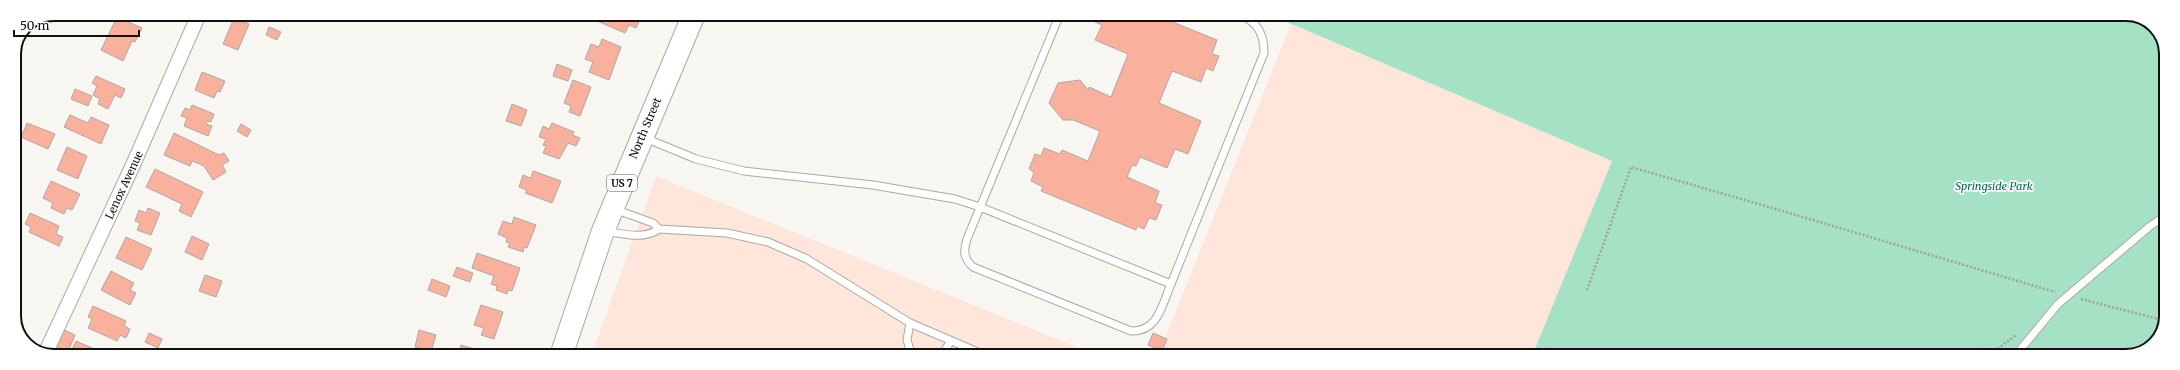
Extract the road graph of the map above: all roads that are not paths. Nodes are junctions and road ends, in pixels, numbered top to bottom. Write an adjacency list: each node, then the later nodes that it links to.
1 (196, 21): 14 (street, Lenox Avenue)
2 (691, 21): 5 (main road, North Street / US 7)
3 (1057, 21): 6 (lane)
4 (1253, 21): 11 (lane)
5 (641, 137): 6 (lane); 7 (main road, North Street / US 7)
6 (980, 207): 11 (lane); 11 (lane)
7 (612, 208): 9 (lane); 10 (main road, North Street / US 7)
8 (2159, 220): 19 (lane)
9 (659, 229): 10 (lane); 12 (lane)
10 (603, 231): 15 (main road, North Street / US 7)
11 (1171, 284)
12 (910, 323): 13 (lane); 16 (lane)
13 (951, 341): 17 (lane); 18 (lane)
14 (48, 348)
15 (563, 349)
16 (910, 349)
17 (946, 349)
18 (970, 349)
19 (2022, 349)

